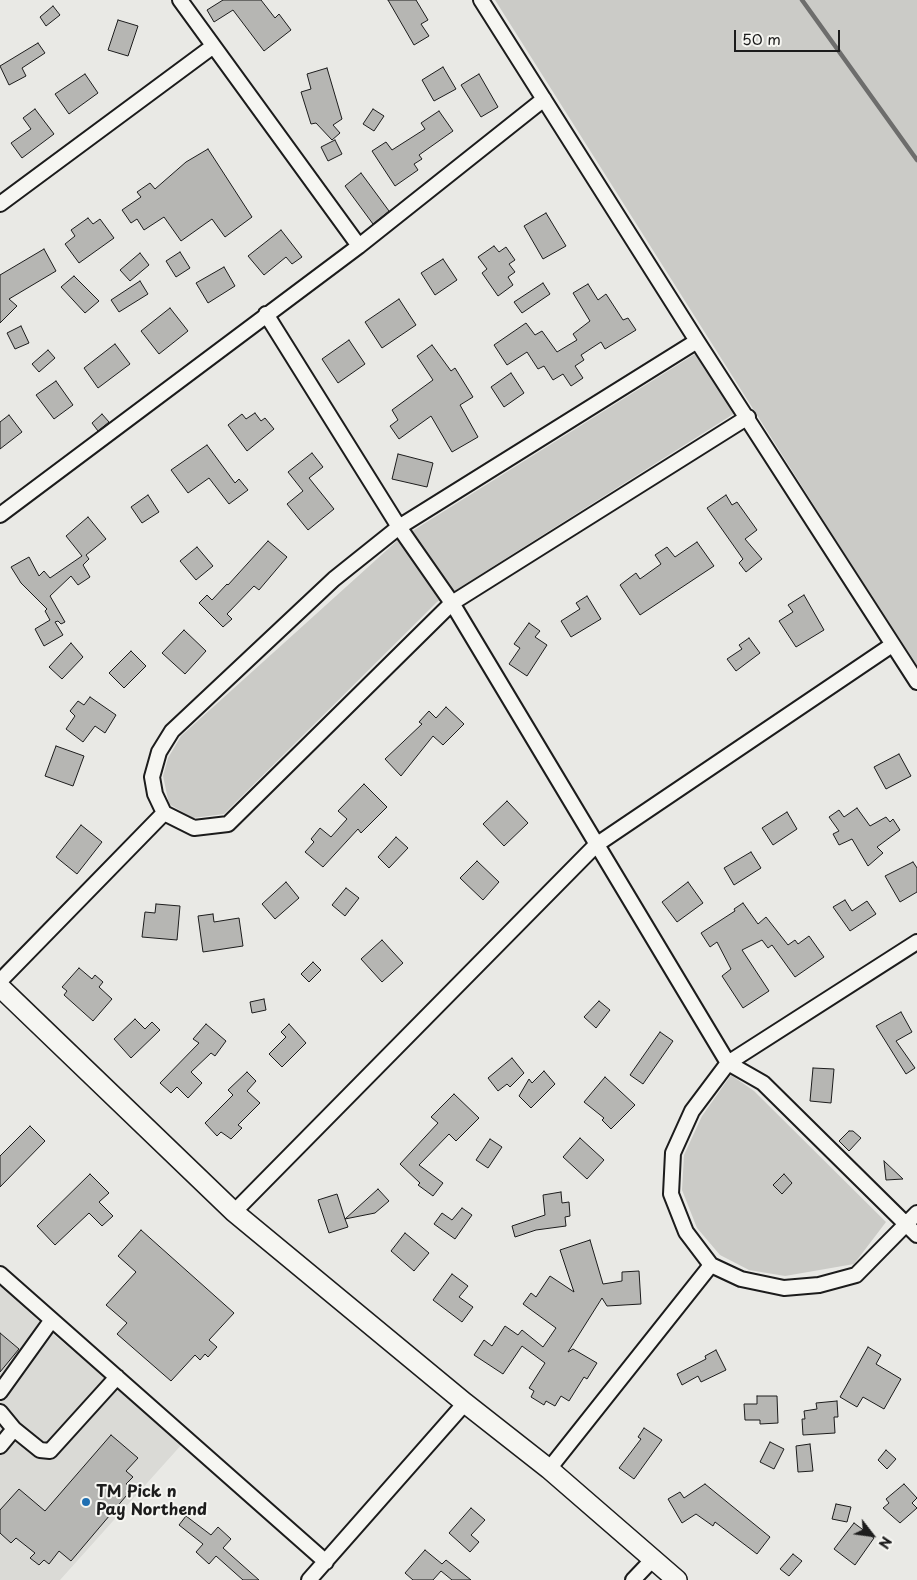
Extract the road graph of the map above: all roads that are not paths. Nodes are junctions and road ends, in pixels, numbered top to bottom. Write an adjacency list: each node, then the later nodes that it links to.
1 (180, 0): 3 (street)
2 (481, 0): 4 (street)
3 (212, 46): 5 (street); 6 (street)
4 (544, 100): 6 (street); 8 (street)
5 (0, 204)
6 (359, 246): 7 (street)
7 (266, 314): 10 (street); 11 (street)
8 (697, 341): 9 (street); 11 (street)
9 (748, 417): 12 (street); 13 (street)
10 (0, 515)
11 (399, 527): 12 (street); 15 (street)
12 (452, 603): 15 (street); 16 (street)
13 (892, 645): 14 (street); 16 (street)
14 (917, 682)
15 (164, 812): 18 (street)
16 (596, 844): 20 (street); 21 (street)
17 (917, 942): 20 (street)
18 (0, 981)
19 (0, 987): 21 (street)
20 (728, 1063): 23 (street); 25 (street)
21 (234, 1212): 30 (street)
22 (917, 1213): 23 (street)
23 (906, 1224): 24 (street); 25 (street)
24 (917, 1234)
25 (711, 1265): 34 (street)
26 (0, 1274): 27 (street)
27 (51, 1320): 28 (street); 29 (street)
28 (117, 1377): 32 (street); 36 (street)
29 (0, 1392)
30 (464, 1403): 34 (street); 36 (street)
31 (0, 1412): 32 (street)
32 (14, 1429): 33 (street)
33 (0, 1446)
34 (549, 1469): 35 (street)
35 (654, 1558): 38 (street); 39 (street)
36 (326, 1562): 37 (street)
37 (309, 1580)
38 (633, 1580)
39 (677, 1580)

